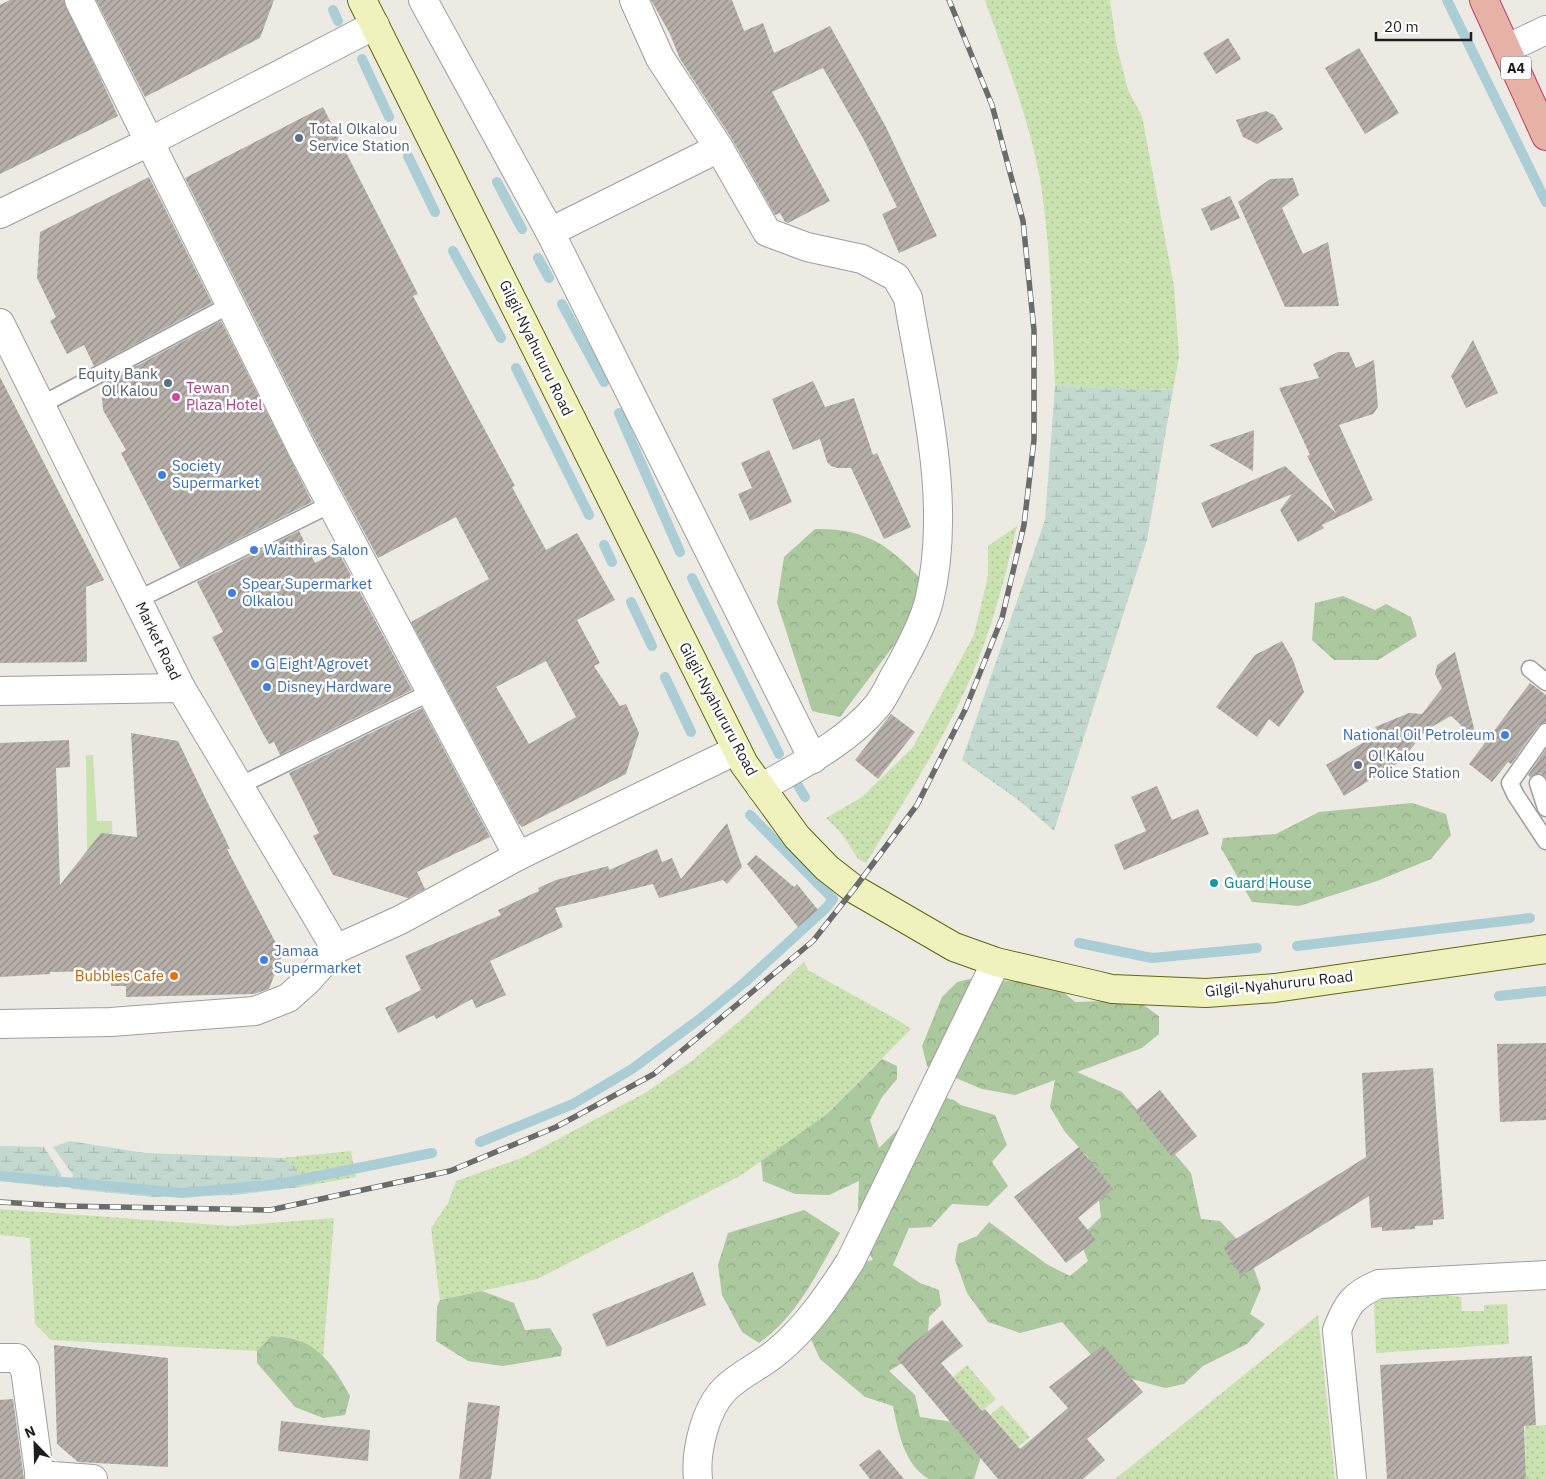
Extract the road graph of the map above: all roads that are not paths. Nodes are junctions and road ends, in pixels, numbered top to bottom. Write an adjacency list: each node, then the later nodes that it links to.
1 (79, 0): 10 (street)
2 (362, 0): 6 (main road, Gilgil-Nyahururu Road)
3 (423, 0): 13 (street)
4 (634, 0): 11 (street)
5 (1484, 0): 8 (highway, A4)
6 (375, 25): 10 (street); 25 (main road, Gilgil-Nyahururu Road)
7 (1546, 30): 8 (street)
8 (1508, 48): 9 (highway, A4)
9 (1546, 136)
10 (148, 142): 12 (street); 14 (street)
11 (719, 148): 13 (street); 26 (street)
12 (0, 214)
13 (550, 232): 26 (street)
14 (230, 304): 16 (lane); 17 (street)
15 (0, 323): 16 (street, Market Road)
16 (41, 405): 18 (street, Market Road)
17 (331, 504): 18 (lane); 23 (street)
18 (137, 600): 21 (street, Market Road)
19 (1530, 669): 20 (lane)
20 (1546, 682)
21 (181, 688): 22 (street); 28 (street, Market Road)
22 (0, 691)
23 (431, 692): 28 (lane); 32 (street)
24 (1546, 732): 31 (lane)
25 (737, 750): 29 (main road, Gilgil-Nyahururu Road); 32 (street)
26 (813, 759): 29 (street)
27 (1538, 783): 30 (lane)
28 (239, 786): 33 (street, Market Road)
29 (761, 788): 35 (main road, Gilgil-Nyahururu Road)
30 (1546, 808)
31 (1546, 841)
32 (518, 856): 33 (street)
33 (336, 949): 36 (street)
34 (1546, 949): 35 (main road, Gilgil-Nyahururu Road)
35 (996, 962): 41 (street)
36 (0, 1024)
37 (1546, 1275): 42 (street)
38 (0, 1358): 39 (street)
39 (40, 1477): 40 (street)
40 (93, 1479)
41 (698, 1479)
42 (1352, 1479)

